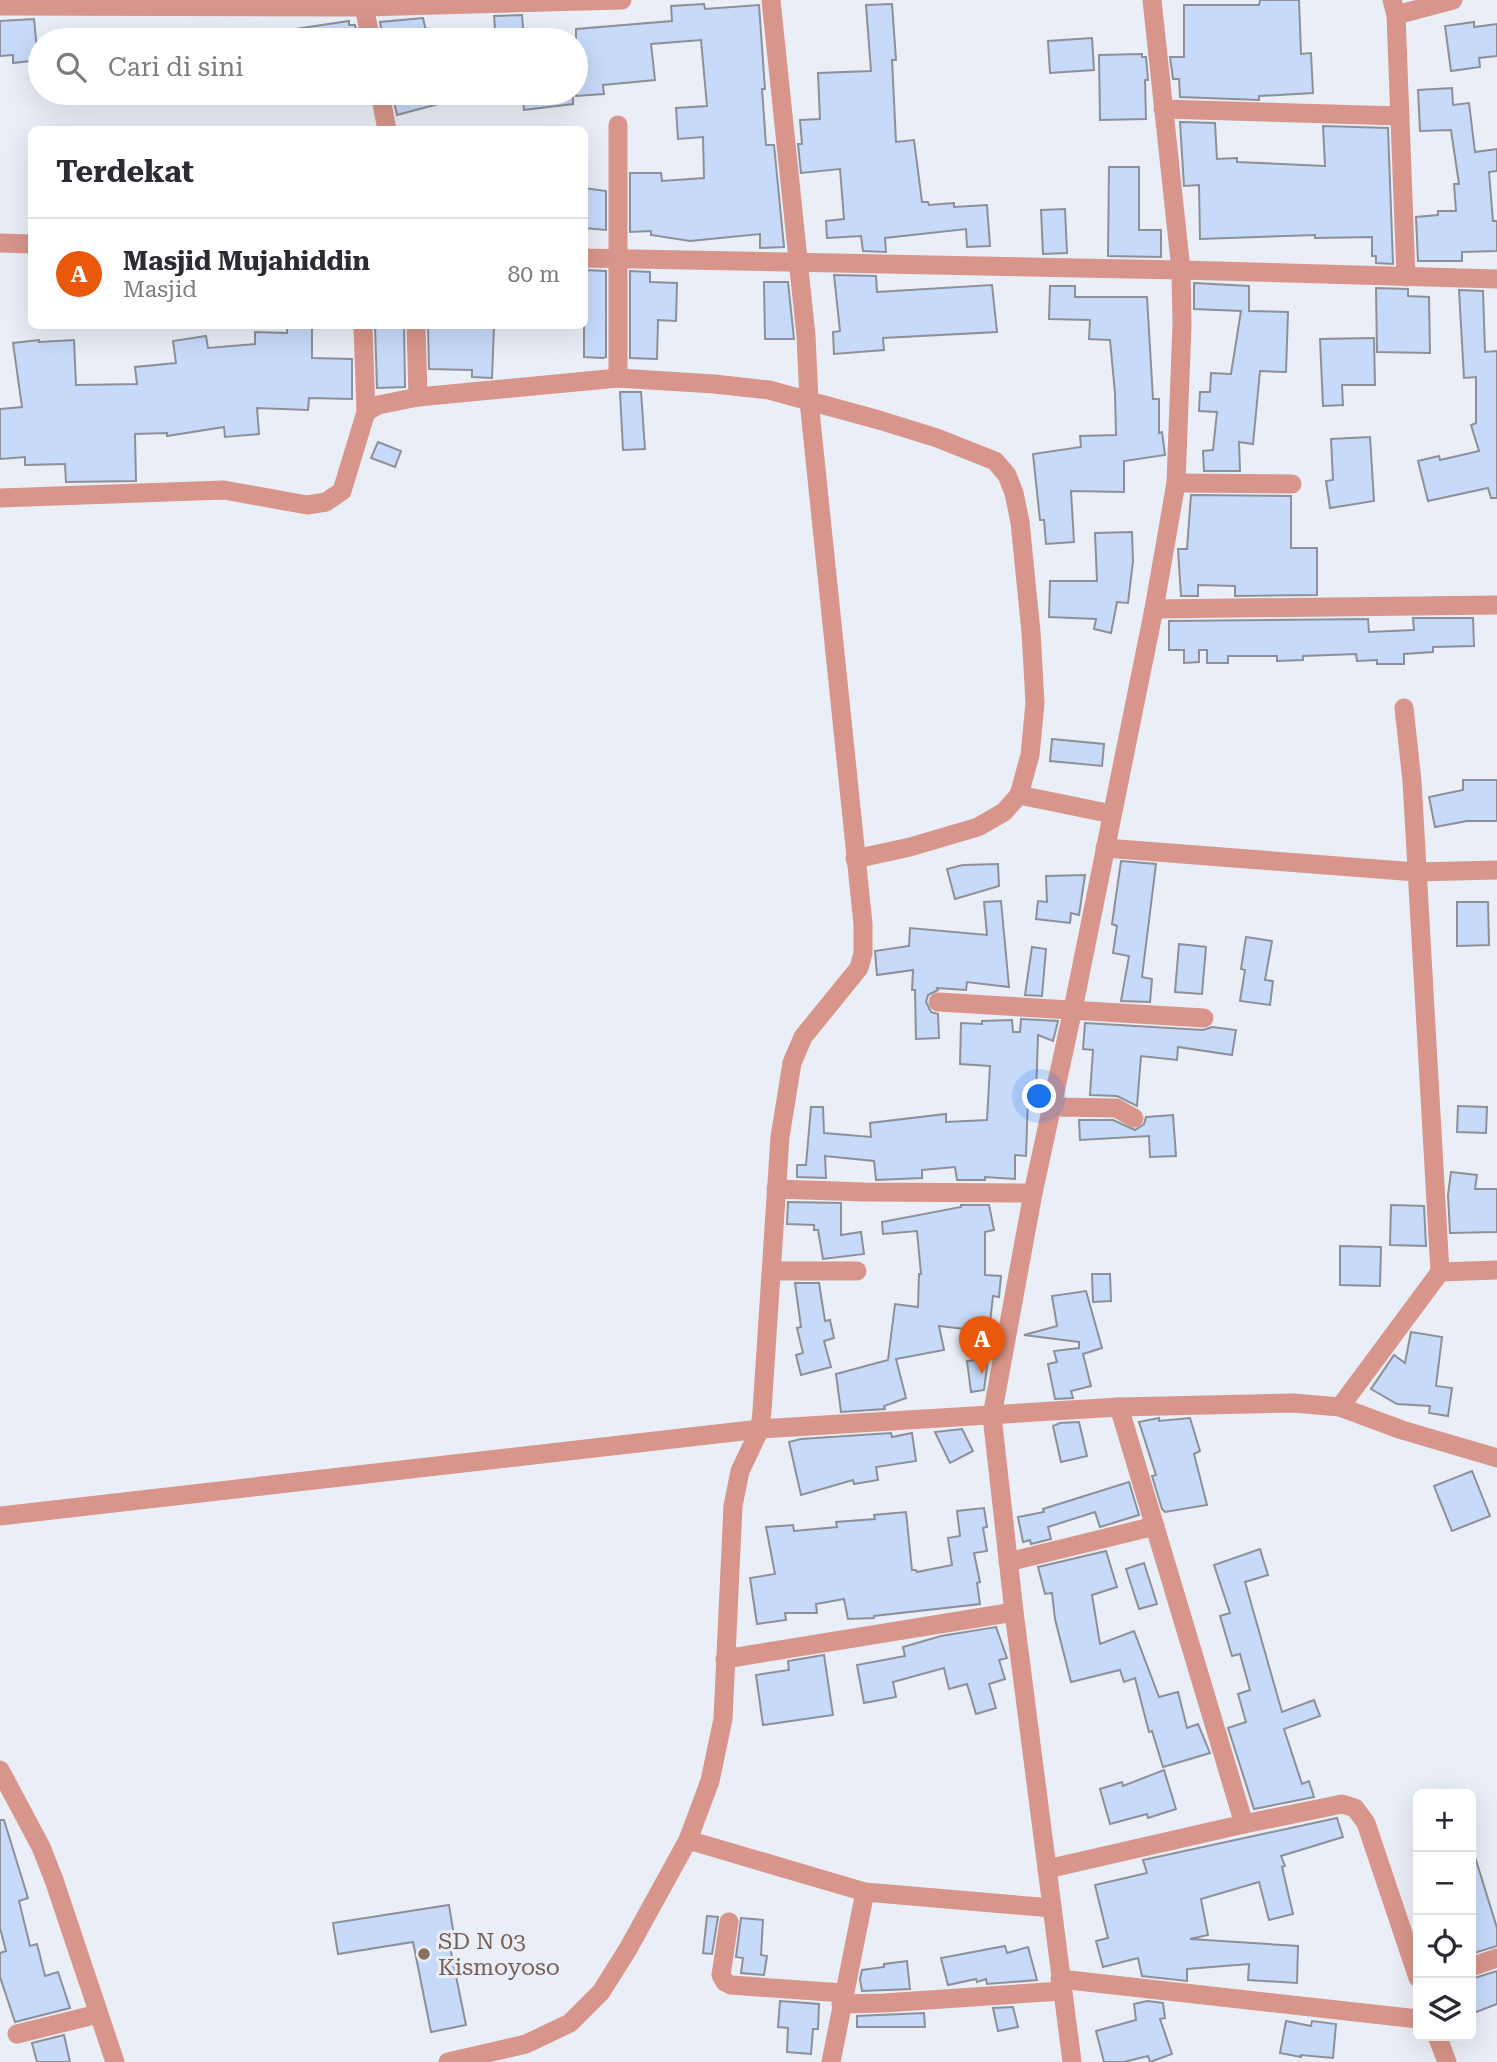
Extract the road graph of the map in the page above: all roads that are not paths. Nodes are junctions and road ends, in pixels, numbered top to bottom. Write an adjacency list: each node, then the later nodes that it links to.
1 (622, 0): 6 (street)
2 (771, 0): 18 (street)
3 (1152, 0): 10 (street)
4 (1453, 0): 7 (street)
5 (11, 4): 6 (street)
6 (365, 7): 8 (street)
7 (1394, 8): 11 (street)
8 (368, 28)
9 (382, 105): 13 (street)
10 (1163, 109): 11 (street); 19 (street)
11 (1400, 117): 20 (street)
12 (618, 125): 17 (street)
13 (386, 126)
14 (0, 243): 15 (street)
15 (28, 244)
16 (588, 258): 17 (street)
17 (619, 258): 18 (street); 24 (street)
18 (799, 262): 19 (street); 26 (street)
19 (1181, 270): 20 (street); 28 (street)
20 (1406, 276): 21 (street)
21 (1497, 279)
22 (363, 329): 27 (street)
23 (416, 329): 25 (street)
24 (618, 378): 25 (street); 26 (street)
25 (418, 397): 27 (street)
26 (810, 401): 34 (street); 37 (street)
27 (366, 412): 30 (street)
28 (1176, 483): 29 (street); 32 (street)
29 (1292, 484)
30 (0, 498)
31 (1497, 605): 32 (street)
32 (1154, 609): 35 (street)
33 (1405, 708): 39 (street)
34 (1019, 794): 35 (street); 37 (street)
35 (1112, 814): 36 (street)
36 (1105, 848): 39 (street); 41 (street)
37 (855, 859): 45 (street)
38 (1497, 870): 39 (street)
39 (1416, 872): 50 (street)
40 (938, 1002): 41 (street)
41 (1073, 1009): 42 (street); 43 (street)
42 (1204, 1018)
43 (1053, 1107): 44 (street); 46 (street)
44 (1134, 1118)
45 (776, 1189): 46 (street); 48 (street)
46 (1033, 1193): 53 (street)
47 (1497, 1270): 50 (street)
48 (772, 1271): 49 (street); 54 (street)
49 (858, 1271)
50 (1440, 1272): 51 (street)
51 (1340, 1406): 52 (street); 55 (street)
52 (1119, 1407): 53 (street); 57 (street)
53 (992, 1416): 54 (street); 58 (street)
54 (760, 1430): 56 (street); 60 (street)
55 (1497, 1458)
56 (0, 1516)
57 (1155, 1526): 58 (street); 62 (street)
58 (1008, 1562): 59 (street)
59 (1014, 1612): 60 (street); 64 (street)
60 (725, 1659): 63 (street)
61 (0, 1770): 73 (street)
62 (1244, 1824): 64 (street); 69 (street)
63 (688, 1840): 65 (street); 77 (street)
64 (1047, 1869): 66 (street)
65 (866, 1892): 66 (street); 72 (street)
66 (1052, 1908): 71 (street)
67 (729, 1922): 72 (street)
68 (1497, 1958): 70 (street)
69 (1413, 1963)
70 (1476, 1965)
71 (1061, 1985): 72 (street); 74 (street); 81 (street)
72 (842, 1998): 80 (street)
73 (99, 2014): 75 (street); 78 (street)
74 (1413, 2019)
75 (17, 2034)
76 (1439, 2041): 82 (street)
77 (468, 2060): 79 (street)
78 (115, 2062)
79 (448, 2062)
80 (831, 2062)
81 (1072, 2062)
82 (1447, 2062)

